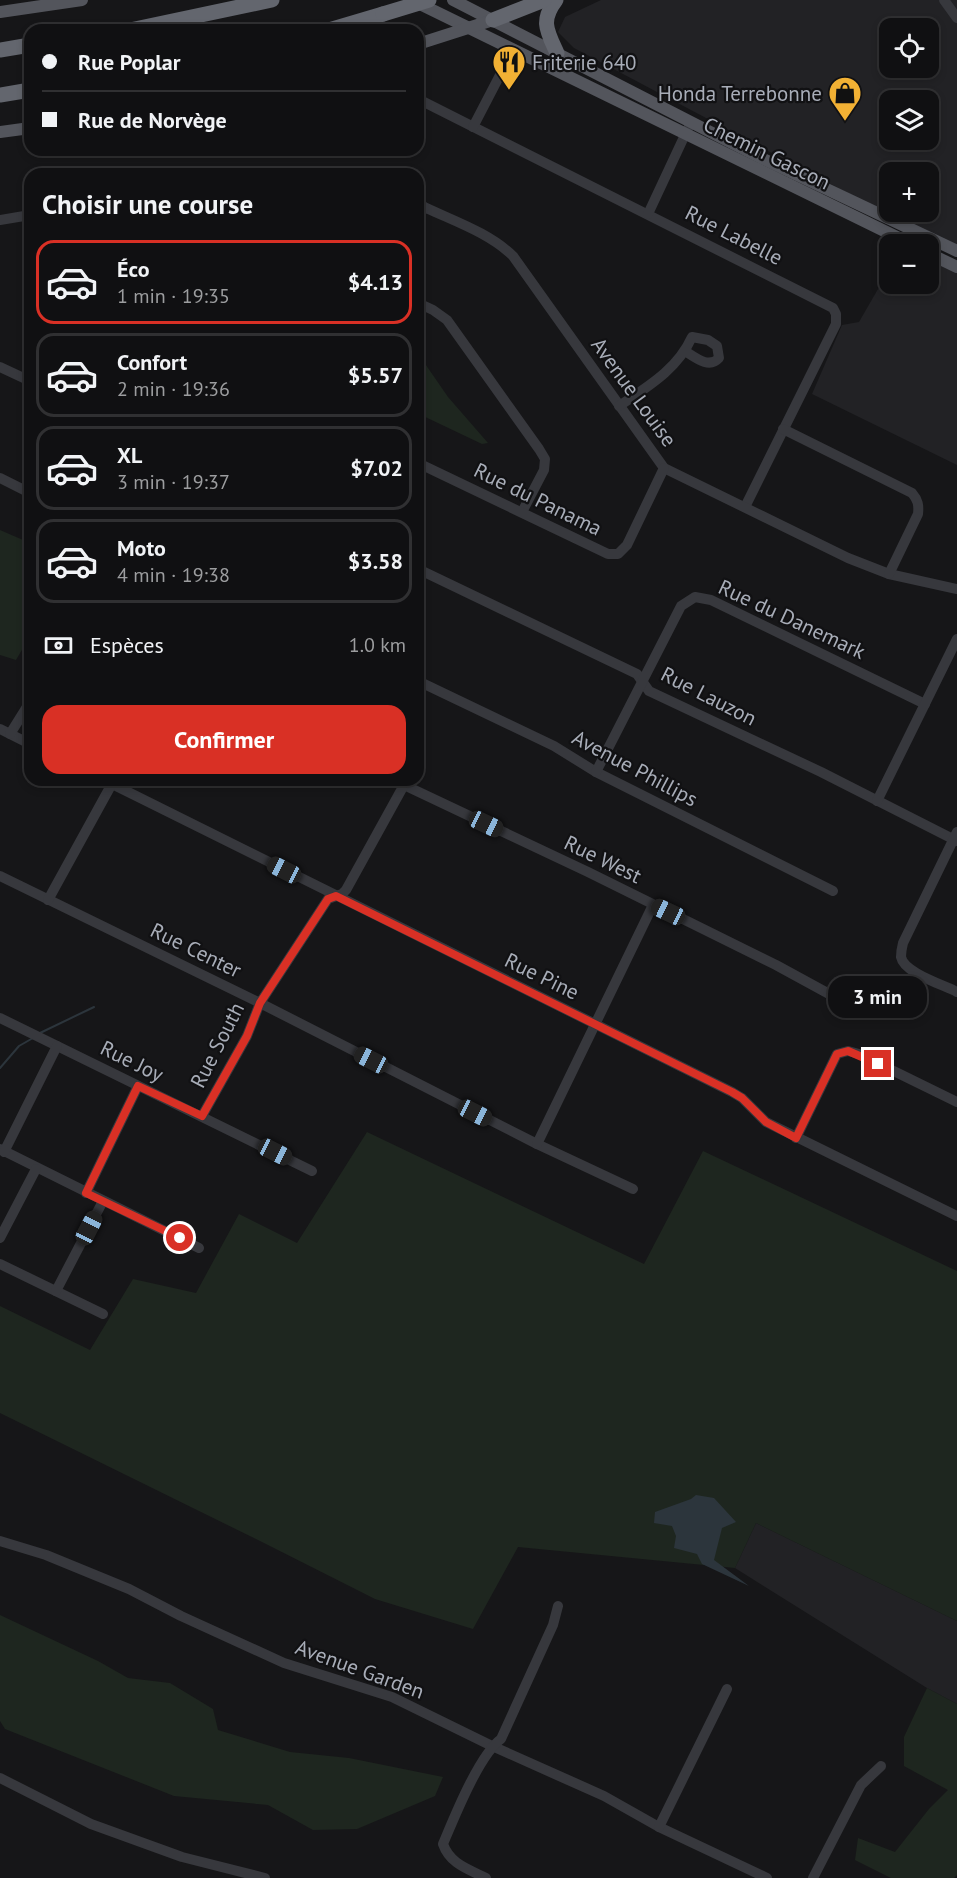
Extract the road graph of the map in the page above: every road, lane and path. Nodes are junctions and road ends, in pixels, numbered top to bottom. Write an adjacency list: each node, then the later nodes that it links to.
1 (82, 0): 9 (main road)
2 (272, 0): 12 (highway)
3 (412, 0): 14 (main road, Chemin Gascon)
4 (429, 0): 13 (highway, bridge)
5 (453, 0): 11 (main road, Chemin Gascon)
6 (544, 0): 11 (highway)
7 (556, 0): 19 (highway)
8 (944, 0): 10 (street)
9 (0, 12)
10 (957, 18)
11 (493, 20): 14 (main road); 19 (main road, Chemin Gascon)
12 (158, 24)
13 (350, 24)
14 (470, 28): 15 (main road); 18 (main road, Chemin Gascon)
15 (424, 42)
16 (24, 46): 17 (highway)
17 (0, 50)
18 (513, 50): 24 (street); 27 (main road, Chemin Gascon)
19 (557, 53): 23 (main road, Chemin Gascon)
20 (24, 91): 21 (highway)
21 (0, 95)
22 (424, 102): 24 (street, Rue Labelle)
23 (691, 122): 27 (street); 33 (main road, Chemin Gascon)
24 (473, 127): 29 (street, Rue Labelle)
25 (24, 129): 26 (main road)
26 (0, 132)
27 (685, 135): 29 (street); 32 (main road, Chemin Gascon)
28 (424, 207): 40 (street, Avenue Louise)
29 (648, 214): 41 (street, Rue Labelle)
30 (24, 216): 31 (street)
31 (0, 220)
32 (890, 234)
33 (957, 250)
34 (939, 258): 35 (main road)
35 (957, 267)
36 (424, 306): 47 (street)
37 (685, 351): 40 (street)
38 (0, 367): 39 (street)
39 (24, 378)
40 (619, 406): 43 (street, Avenue Louise)
41 (783, 429): 46 (street, Rue Labelle); 49 (street)
42 (424, 466): 47 (street, Rue du Panama)
43 (664, 468): 46 (street, Avenue Louise); 47 (street, Rue du Panama)
44 (0, 478): 45 (street)
45 (24, 490)
46 (746, 507): 49 (street, Avenue Louise)
47 (522, 512)
48 (424, 572): 52 (street, Rue Lauzon)
49 (889, 574): 50 (street, Avenue Louise)
50 (957, 589)
51 (957, 639): 54 (street)
52 (642, 682): 54 (street, Rue du Danemark); 58 (street, Rue du Danemark); 63 (street, Rue Lauzon)
53 (424, 684): 58 (street, Avenue Phillips)
54 (925, 704): 63 (street)
55 (24, 709): 56 (street)
56 (5, 731): 57 (street)
57 (24, 741)
58 (596, 772): 66 (street, Avenue Phillips)
59 (107, 786): 68 (street)
60 (120, 786): 67 (street, Rue Pine)
61 (403, 786): 67 (street, Rue South)
62 (406, 786): 69 (street, Rue West)
63 (877, 801): 64 (street, Rue Lauzon)
64 (956, 837): 70 (street)
65 (0, 876): 68 (street, Rue Center)
66 (833, 891)
67 (336, 896): 72 (street, Rue South); 74 (street, Rue Pine)
68 (48, 900): 72 (street, Rue Center)
69 (653, 905): 71 (street, Rue West); 74 (street)
70 (957, 992)
71 (831, 995)
72 (260, 1003): 78 (street, Rue South); 80 (street, Rue Center)
73 (0, 1018): 75 (street, Rue Joy)
74 (594, 1023): 79 (street, Rue Pine); 80 (street)
75 (57, 1046): 76 (street, Rue Joy); 81 (street)
76 (138, 1086): 78 (street, Rue Joy); 85 (street)
77 (957, 1102): 79 (street)
78 (202, 1116): 83 (street, Rue Joy)
79 (796, 1138): 87 (street, Rue Pine)
80 (537, 1144): 84 (street, Rue Center)
81 (2, 1150): 82 (street)
82 (36, 1169): 85 (street); 88 (street)
83 (312, 1171)
84 (633, 1189)
85 (86, 1193): 86 (street)
86 (103, 1201): 89 (street); 91 (street)
87 (957, 1216)
88 (0, 1238)
89 (199, 1248)
90 (0, 1264): 91 (street)
91 (56, 1291): 92 (street)
92 (103, 1314)
93 (0, 1541): 96 (street, Avenue Garden)
94 (558, 1606): 96 (street)
95 (727, 1689): 99 (street)
96 (492, 1746): 99 (street, Avenue Garden); 101 (street)
97 (881, 1766): 103 (street)
98 (0, 1778): 100 (street)
99 (659, 1827): 102 (street, Avenue Garden)
100 (265, 1878)
101 (486, 1878)
102 (767, 1878)
103 (813, 1878)

